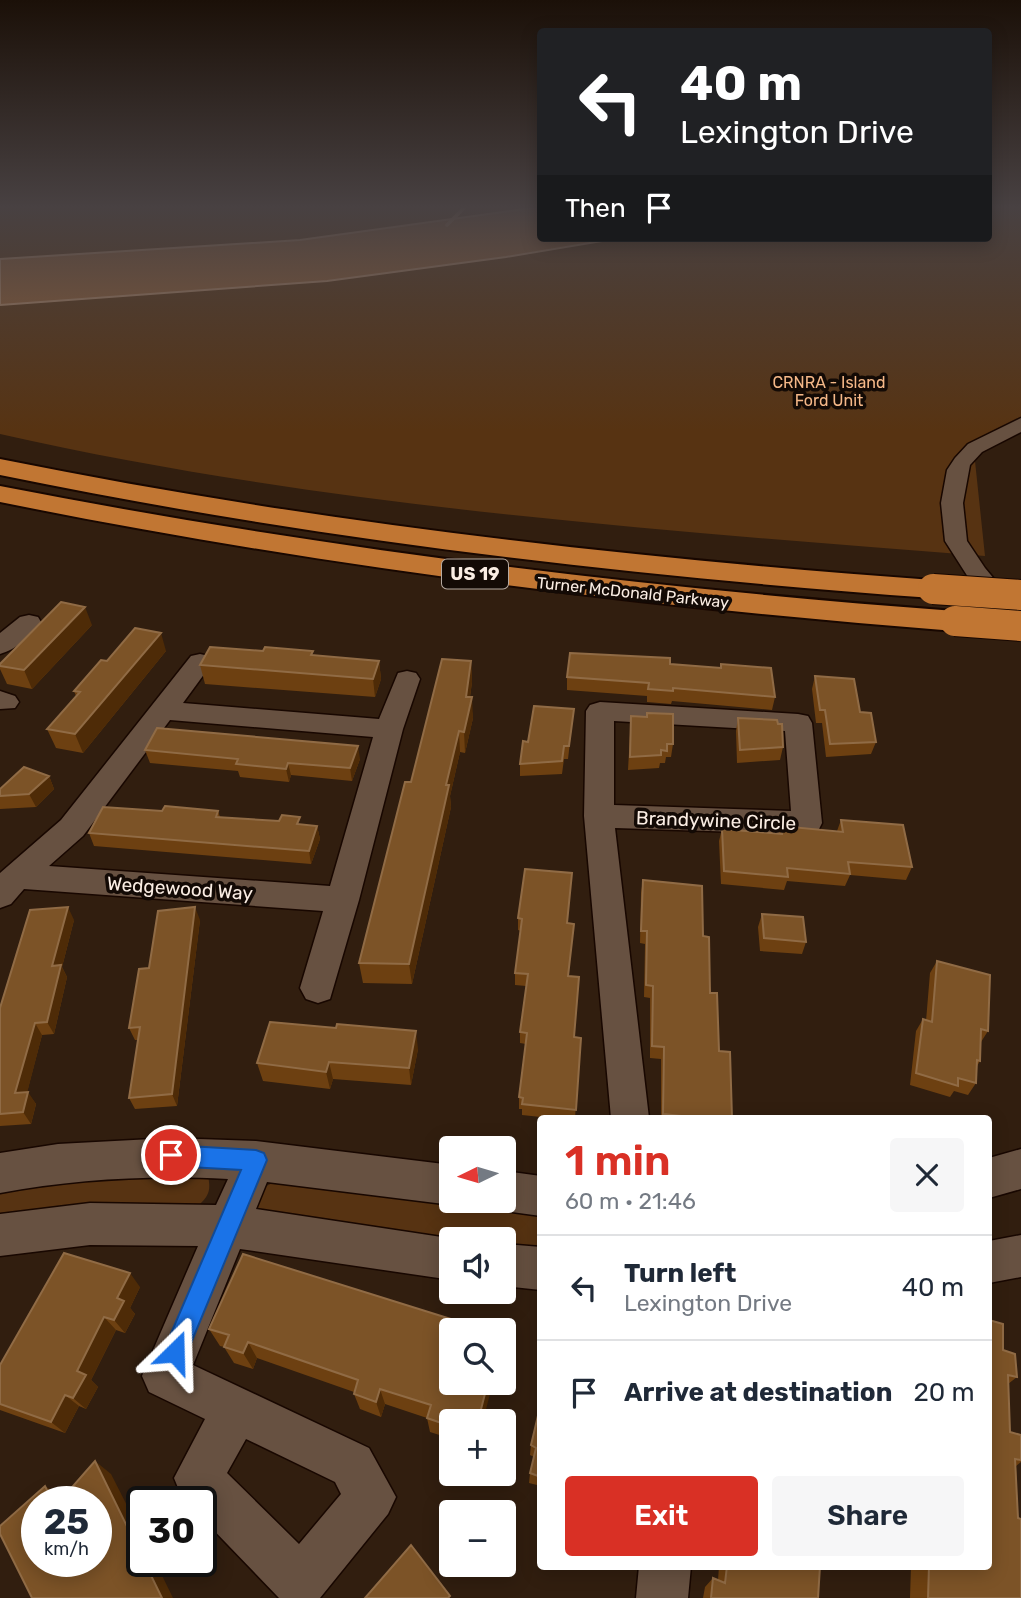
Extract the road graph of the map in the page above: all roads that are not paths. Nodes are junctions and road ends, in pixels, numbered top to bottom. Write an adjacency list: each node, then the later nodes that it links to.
1 (1021, 424): 6 (street)
2 (0, 467): 4 (highway, Turner McDonald Parkway / US 19, bridge)
3 (0, 494): 6 (highway, Turner McDonald Parkway / US 19, bridge)
4 (1021, 595)
5 (29, 622): 7 (street)
6 (1021, 626)
7 (0, 646)
8 (200, 662): 10 (street, Wedgewood Way)
9 (407, 680): 11 (street)
10 (164, 710): 11 (street); 13 (street, Wedgewood Way)
11 (389, 729): 14 (street)
12 (599, 816): 12 (street, Brandywine Circle); 16 (street, Brandywine Circle)
13 (8, 885): 14 (street, Wedgewood Way)
14 (343, 900): 15 (street)
15 (318, 988)
16 (630, 1115)
17 (256, 1160): 19 (street); 21 (street); 24 (street)
18 (1021, 1169): 20 (street)
19 (0, 1173)
20 (992, 1177)
21 (439, 1183)
22 (516, 1193): 23 (street)
23 (537, 1195)
24 (226, 1226): 25 (street); 27 (street); 31 (street)
25 (0, 1235)
26 (1021, 1256): 28 (street)
27 (439, 1257)
28 (992, 1261)
29 (516, 1266): 30 (street)
30 (537, 1269)
31 (236, 1410)
32 (665, 1570): 33 (street)
33 (662, 1598)

